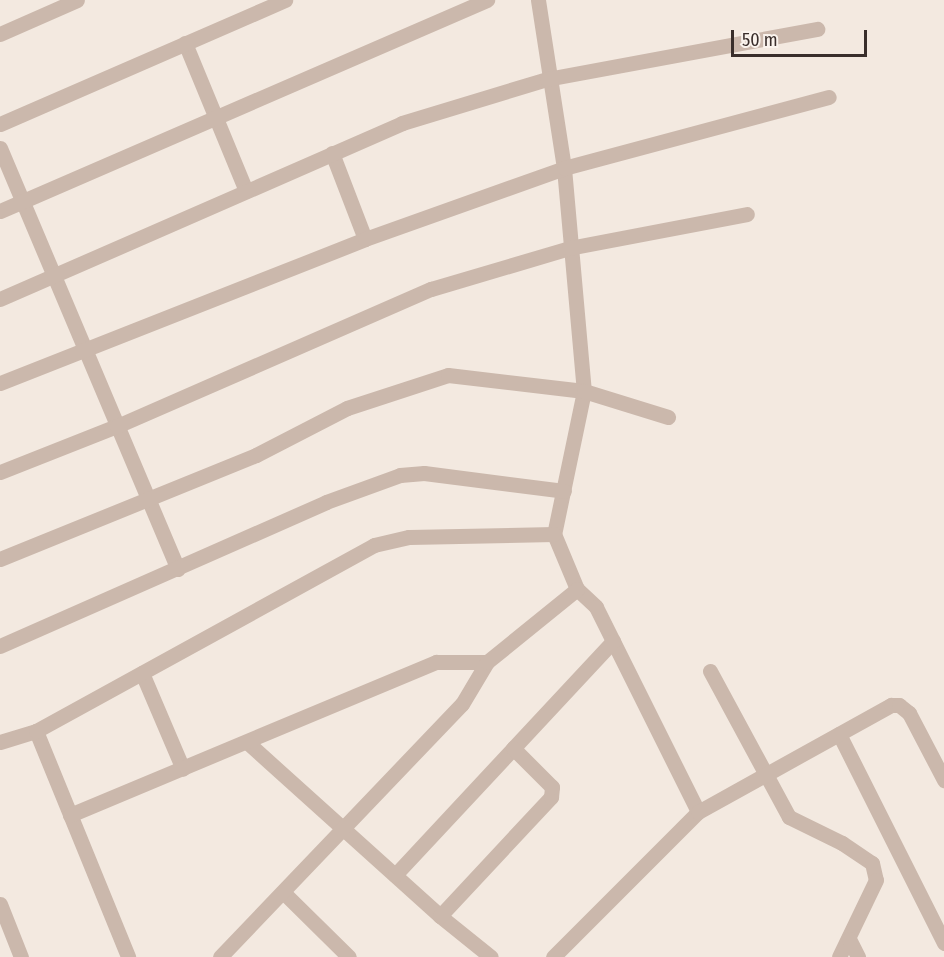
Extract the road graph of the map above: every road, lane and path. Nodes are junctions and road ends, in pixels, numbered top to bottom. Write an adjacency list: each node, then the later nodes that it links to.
1 (77, 0): 6 (street)
2 (285, 0): 7 (street)
3 (487, 0): 10 (street)
4 (538, 0): 8 (street)
5 (817, 29): 8 (street)
6 (0, 34)
7 (185, 43): 10 (street); 11 (street)
8 (548, 79): 13 (street); 14 (street)
9 (829, 97): 14 (street)
10 (217, 117): 15 (street); 16 (street)
11 (0, 124)
12 (0, 148): 16 (street)
13 (332, 153): 15 (street); 19 (street)
14 (564, 168): 19 (street); 20 (street)
15 (246, 190): 21 (street)
16 (23, 202): 17 (street); 21 (street)
17 (0, 211)
18 (747, 214): 20 (street)
19 (365, 239): 23 (street)
20 (569, 248): 25 (street); 27 (street)
21 (54, 276): 22 (street); 23 (street)
22 (0, 299)
23 (84, 347): 24 (street); 27 (street)
24 (0, 383)
25 (585, 391): 26 (street); 29 (street); 30 (street)
26 (668, 417)
27 (117, 426): 28 (street); 30 (street)
28 (0, 472)
29 (564, 491): 31 (street); 33 (street)
30 (148, 499): 32 (street); 33 (street)
31 (554, 534): 34 (street); 39 (street)
32 (0, 560)
33 (178, 569): 36 (street)
34 (577, 589): 35 (street); 37 (street)
35 (613, 641): 44 (street); 48 (street)
36 (0, 646)
37 (487, 662): 43 (street); 50 (street)
38 (710, 671): 46 (street)
39 (142, 673): 40 (street); 45 (street)
40 (36, 731): 42 (street); 49 (street)
41 (839, 734): 46 (street); 47 (street); 56 (street)
42 (0, 742)
43 (248, 743): 45 (street); 50 (street)
44 (513, 748): 51 (street); 54 (street)
45 (183, 769): 49 (street)
46 (764, 772): 48 (street); 55 (street)
47 (944, 780)
48 (698, 812): 62 (street)
49 (70, 815): 58 (street)
50 (342, 827): 51 (street); 52 (street)
51 (395, 875): 54 (street)
52 (284, 893): 59 (street); 60 (street)
53 (0, 904): 57 (street)
54 (440, 916): 61 (street)
55 (849, 939): 63 (street); 64 (street)
56 (944, 943)
57 (21, 957)
58 (128, 957)
59 (220, 957)
60 (349, 957)
61 (491, 957)
62 (554, 957)
63 (839, 957)
64 (858, 957)

